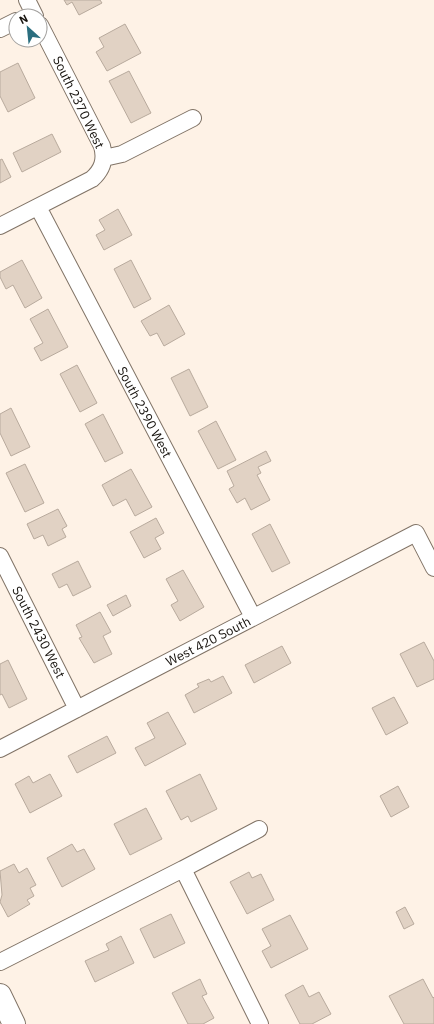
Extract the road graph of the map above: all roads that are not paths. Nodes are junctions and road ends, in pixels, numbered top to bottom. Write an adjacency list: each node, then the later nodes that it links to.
1 (48, 44): 3 (street, South 2370 West)
2 (193, 118): 3 (street)
3 (104, 158): 4 (street)
4 (38, 207): 5 (street); 8 (street, South 2390 West)
5 (0, 226)
6 (0, 556): 9 (street, South 2430 West)
7 (434, 568): 8 (street, West 420 South)
8 (253, 617): 9 (street, West 420 South)
9 (77, 709): 10 (street, West 420 South)
10 (0, 749)
11 (259, 830): 12 (street)
12 (183, 869): 13 (street); 16 (street)
13 (0, 962)
14 (0, 995): 15 (street)
15 (14, 1024)
16 (260, 1024)

